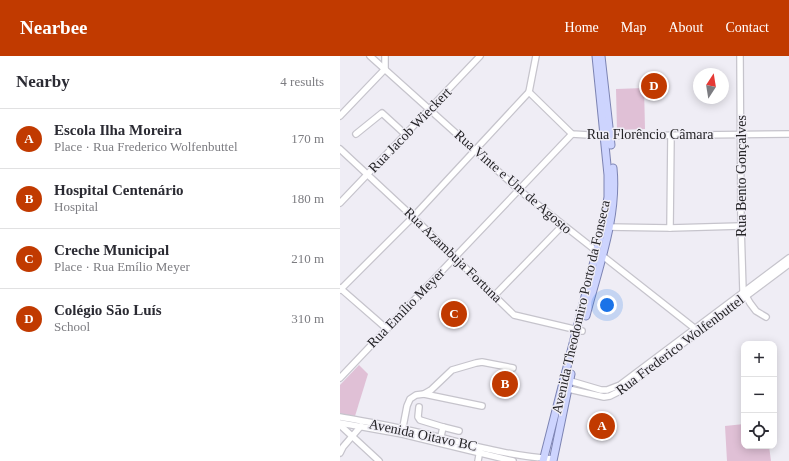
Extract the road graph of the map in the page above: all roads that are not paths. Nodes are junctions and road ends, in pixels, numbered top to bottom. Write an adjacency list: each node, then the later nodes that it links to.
1 (370, 56): 8 (street, Rua Vinte e Um de Agosto)
2 (385, 56): 8 (street)
3 (480, 56): 11 (street, Rua Jacob Wieckert)
4 (536, 56): 10 (street)
5 (596, 56): 9 (main road, Avenida Theodomiro Porto da Fonseca)
6 (601, 56): 9 (main road, Avenida Theodomiro Porto da Fonseca)
7 (740, 56): 15 (street, Rua Bento Gonçalves)
8 (385, 70): 11 (street, Rua Vinte e Um de Agosto); 12 (street)
9 (601, 78): 18 (main road, Avenida Theodomiro Porto da Fonseca)
10 (529, 92): 14 (street, Rua Florêncio Câmara); 21 (street)
11 (430, 110): 17 (street, Rua Jacob Wieckert); 21 (street, Rua Vinte e Um de Agosto)
12 (340, 116)
13 (356, 134): 17 (street)
14 (572, 134): 18 (street, Rua Florêncio Câmara); 23 (street, Rua Emílio Meyer)
15 (741, 134): 16 (street, Rua Florêncio Câmara); 19 (street, Rua Florêncio Câmara); 27 (street, Rua Bento Gonçalves)
16 (789, 134)
17 (406, 135): 22 (street, Rua Jacob Wieckert)
18 (607, 135): 19 (street, Rua Florêncio Câmara); 28 (main road, Avenida Theodomiro Porto da Fonseca)
19 (671, 135): 29 (street)
20 (340, 149): 22 (street, Rua Azambuja Fortuna)
21 (474, 150): 23 (street, Rua Vinte e Um de Agosto); 25 (street)
22 (368, 174): 24 (street, Rua Jacob Wieckert); 25 (street, Rua Azambuja Fortuna)
23 (519, 190): 26 (street, Rua Vinte e Um de Agosto); 31 (street, Rua Emílio Meyer)
24 (340, 203)
25 (413, 216): 31 (street, Rua Azambuja Fortuna); 35 (street)
26 (563, 225): 30 (street, Rua Vinte e Um de Agosto); 37 (street)
27 (740, 226): 29 (street); 36 (street, Rua Bento Gonçalves)
28 (606, 227): 29 (street); 30 (main road, Avenida Theodomiro Porto da Fonseca)
29 (670, 228)
30 (599, 254): 40 (street, Rua Vinte e Um de Agosto); 41 (main road, Avenida Theodomiro Porto da Fonseca)
31 (455, 258): 37 (street, Rua Azambuja Fortuna); 39 (street, Rua Emílio Meyer)
32 (789, 258): 34 (street, Rua Frederico Wolfenbuttel)
33 (789, 264): 34 (street, Rua Frederico Wolfenbuttel)
34 (777, 270): 36 (street, Rua Frederico Wolfenbuttel)
35 (340, 289): 39 (street)
36 (744, 294): 38 (street); 40 (street, Rua Frederico Wolfenbuttel)
37 (494, 295): 41 (street, Rua Azambuja Fortuna)
38 (766, 317)
39 (387, 329): 44 (street, Rua Emílio Meyer)
40 (696, 330): 42 (street, Rua Frederico Wolfenbuttel)
41 (579, 331): 45 (main road, Avenida Theodomiro Porto da Fonseca)
42 (651, 364): 45 (street, Rua Frederico Wolfenbuttel); 46 (street, Rua Frederico Wolfenbuttel)
43 (513, 368): 47 (street)
44 (340, 378)
45 (567, 380): 46 (main road, Avenida Theodomiro Porto da Fonseca)
46 (565, 389): 52 (main road, Avenida Theodomiro Porto da Fonseca)
47 (424, 394): 48 (street); 57 (street)
48 (482, 406)
49 (419, 407): 55 (street)
50 (340, 417): 54 (street, Avenida Oitavo BC)
51 (340, 424): 53 (street, Avenida Oitavo BC); 58 (street)
52 (557, 425): 64 (main road, Avenida Theodomiro Porto da Fonseca); 65 (main road, Avenida Theodomiro Porto da Fonseca)
53 (361, 426): 54 (street, Avenida Oitavo BC); 58 (street)
54 (380, 427): 57 (street, Avenida Oitavo BC)
55 (443, 427): 56 (street); 59 (street)
56 (459, 431)
57 (402, 432): 59 (street, Avenida Oitavo BC)
58 (352, 437): 62 (street); 66 (street)
59 (440, 441): 61 (street, Avenida Oitavo BC)
60 (525, 449): 63 (street)
61 (480, 450): 63 (street, Avenida Oitavo BC); 67 (street); 68 (street, Avenida Oitavo BC)
62 (340, 454)
63 (523, 456): 64 (street, Avenida Oitavo BC)
64 (544, 460): 65 (street, Avenida Oitavo BC)
65 (553, 460)
66 (379, 461)
67 (478, 461)
68 (513, 461)

